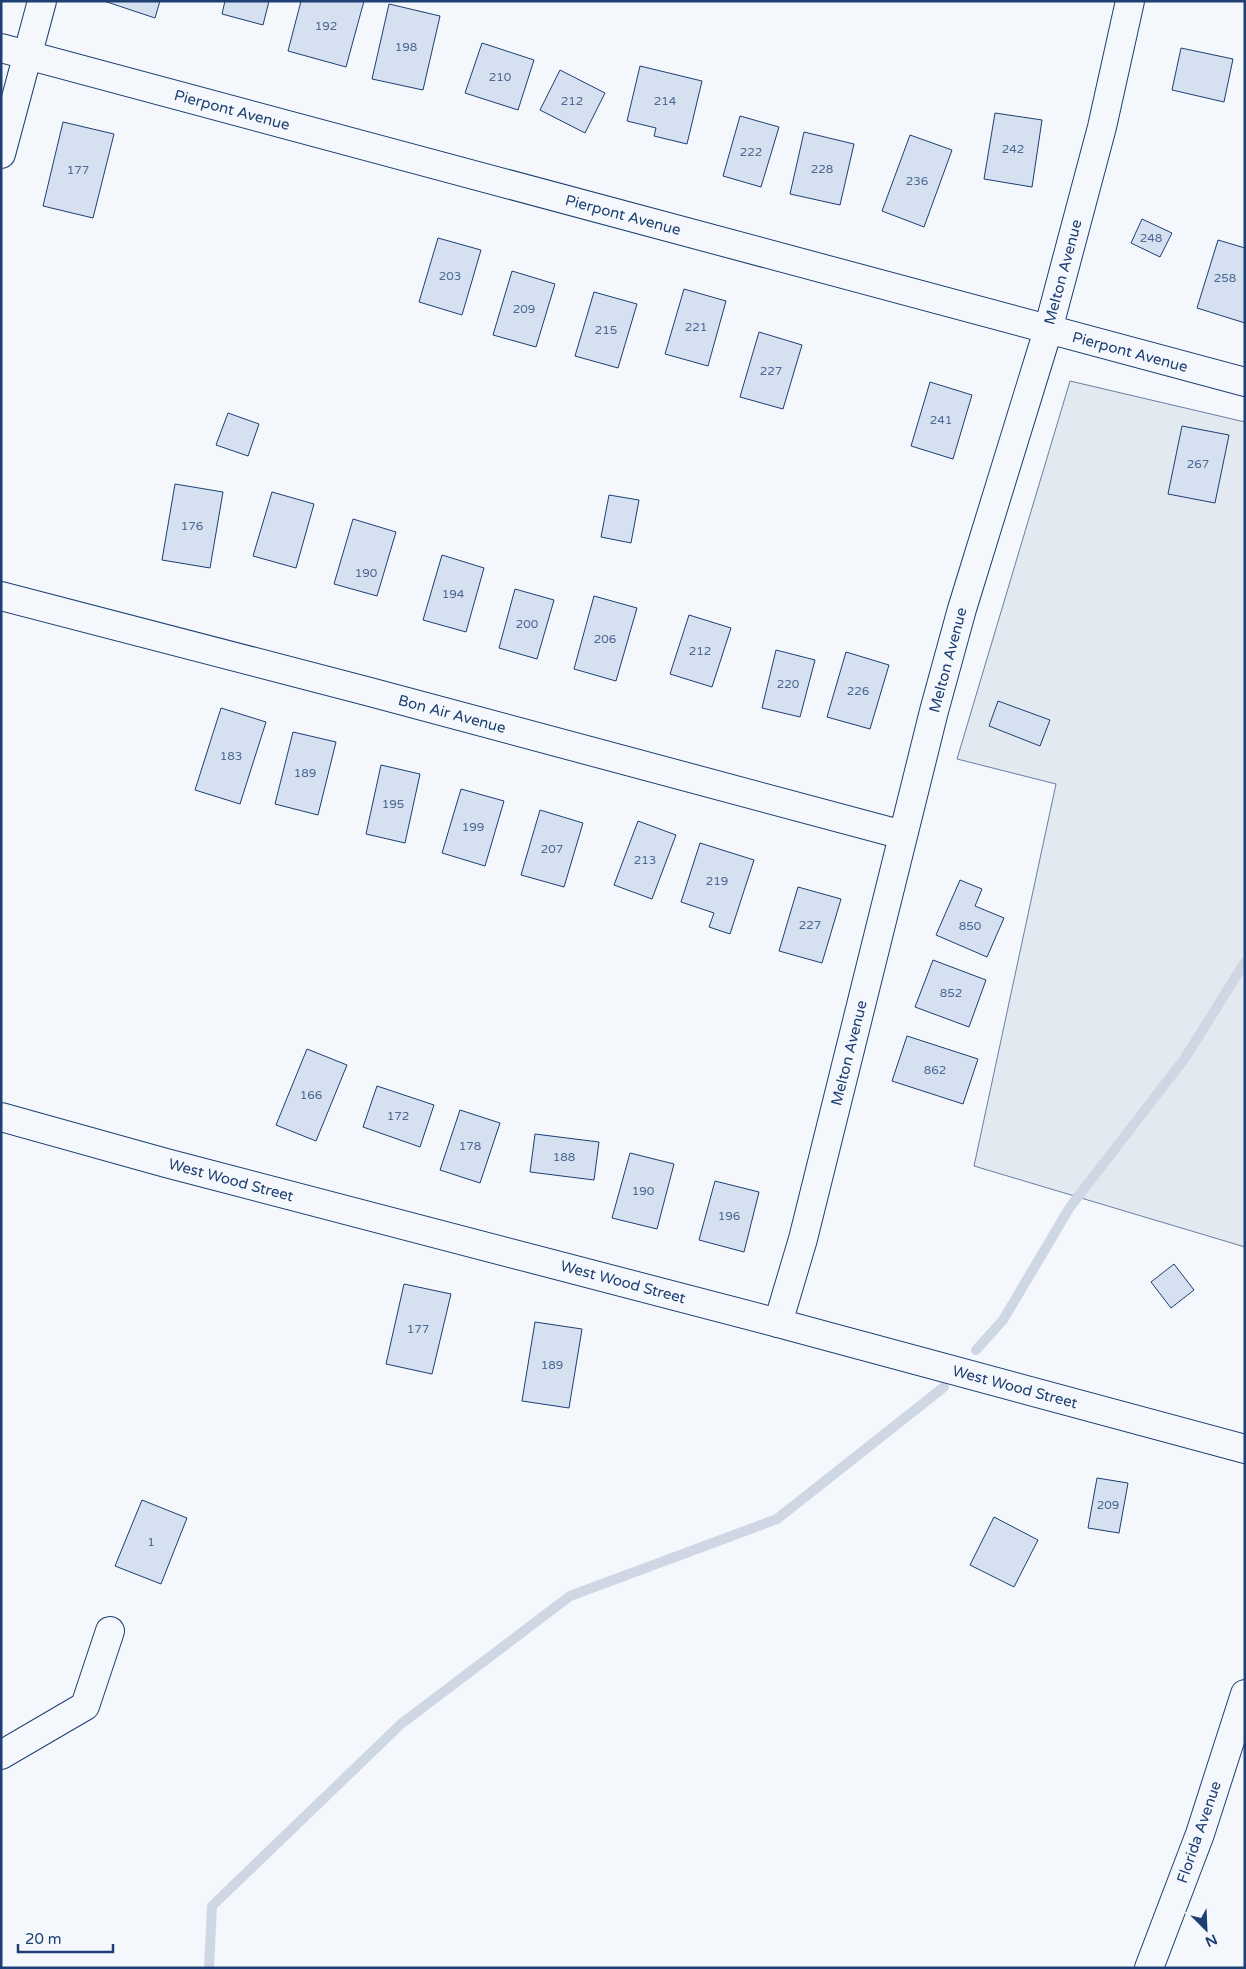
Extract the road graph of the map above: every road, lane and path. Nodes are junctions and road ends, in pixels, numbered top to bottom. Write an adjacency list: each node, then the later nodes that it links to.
1 (42, 1): 4 (street)
2 (1130, 1): 6 (street, Melton Avenue)
3 (1, 48): 4 (street, Pierpont Avenue)
4 (28, 55): 5 (street); 6 (street, Pierpont Avenue)
5 (1, 154)
6 (1048, 330): 7 (street, Pierpont Avenue); 9 (street, Melton Avenue)
7 (1245, 382)
8 (1, 596): 9 (street, Bon Air Avenue)
9 (903, 836): 11 (street, Melton Avenue)
10 (1, 1117): 11 (street, West Wood Street)
11 (778, 1322): 12 (street, West Wood Street)
12 (1245, 1449)
13 (110, 1631): 15 (street)
14 (1245, 1694): 16 (street, Florida Avenue)
15 (1, 1755)
16 (1149, 1968)

